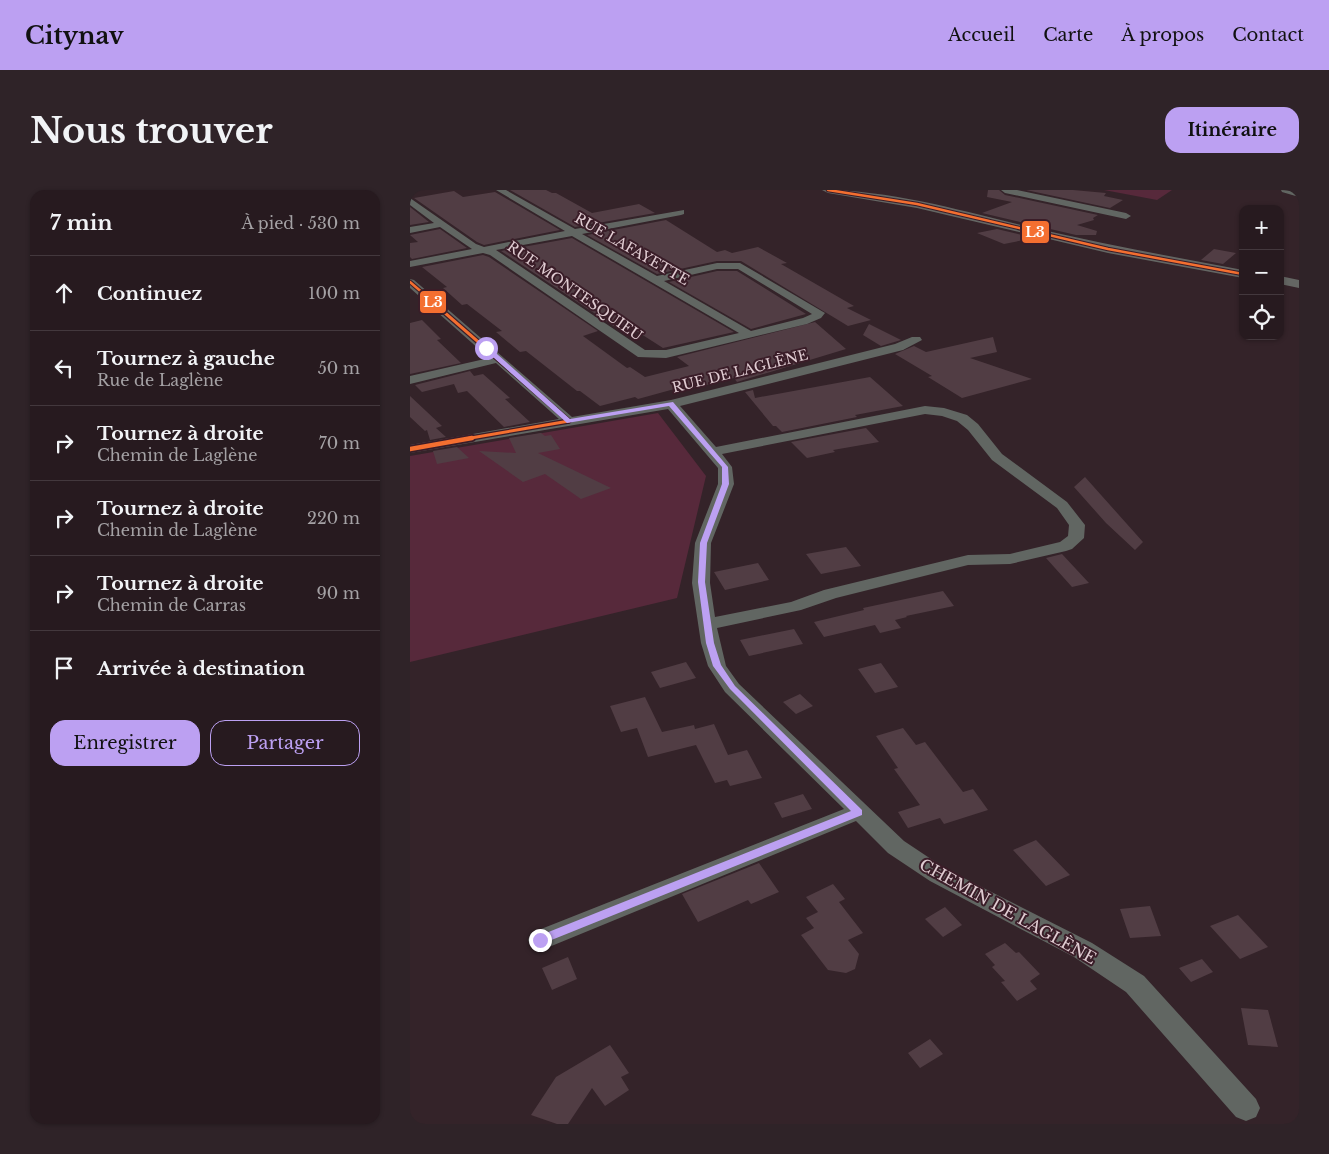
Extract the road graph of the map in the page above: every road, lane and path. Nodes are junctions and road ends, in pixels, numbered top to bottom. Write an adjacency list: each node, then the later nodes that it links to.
1 (500, 190): 11 (street, RUE LAFAYETTE)
2 (836, 190): 14 (main road)
3 (1005, 190): 8 (street)
4 (1286, 190): 5 (street)
5 (1299, 194)
6 (410, 201): 9 (street, RUE MONTESQUIEU)
7 (681, 212): 11 (street)
8 (1126, 216)
9 (442, 224): 10 (street); 12 (street, RUE MONTESQUIEU)
10 (410, 230)
11 (574, 232): 12 (street); 15 (street, RUE LAFAYETTE)
12 (485, 250): 13 (street); 21 (street, RUE MONTESQUIEU)
13 (410, 264)
14 (1239, 273)
15 (655, 280): 19 (street, RUE LAFAYETTE); 19 (street)
16 (1284, 281): 18 (main road)
17 (410, 282): 22 (street)
18 (1299, 284)
19 (748, 334): 21 (street)
20 (916, 340): 24 (street, RUE DE LAGLÈNE)
21 (648, 355)
22 (499, 359): 23 (street); 25 (street)
23 (410, 380)
24 (671, 404): 25 (street, RUE DE LAGLÈNE); 27 (street, CHEMIN DE LAGLÈNE)
25 (569, 421): 26 (street, RUE DE LAGLÈNE)
26 (410, 449)
27 (712, 452): 28 (street, CHEMIN DE LAGLÈNE); 28 (street)
28 (708, 624): 29 (street, CHEMIN DE LAGLÈNE)
29 (858, 812): 30 (street); 31 (street, CHEMIN DE LAGLÈNE)
30 (540, 940)
31 (1246, 1108)

